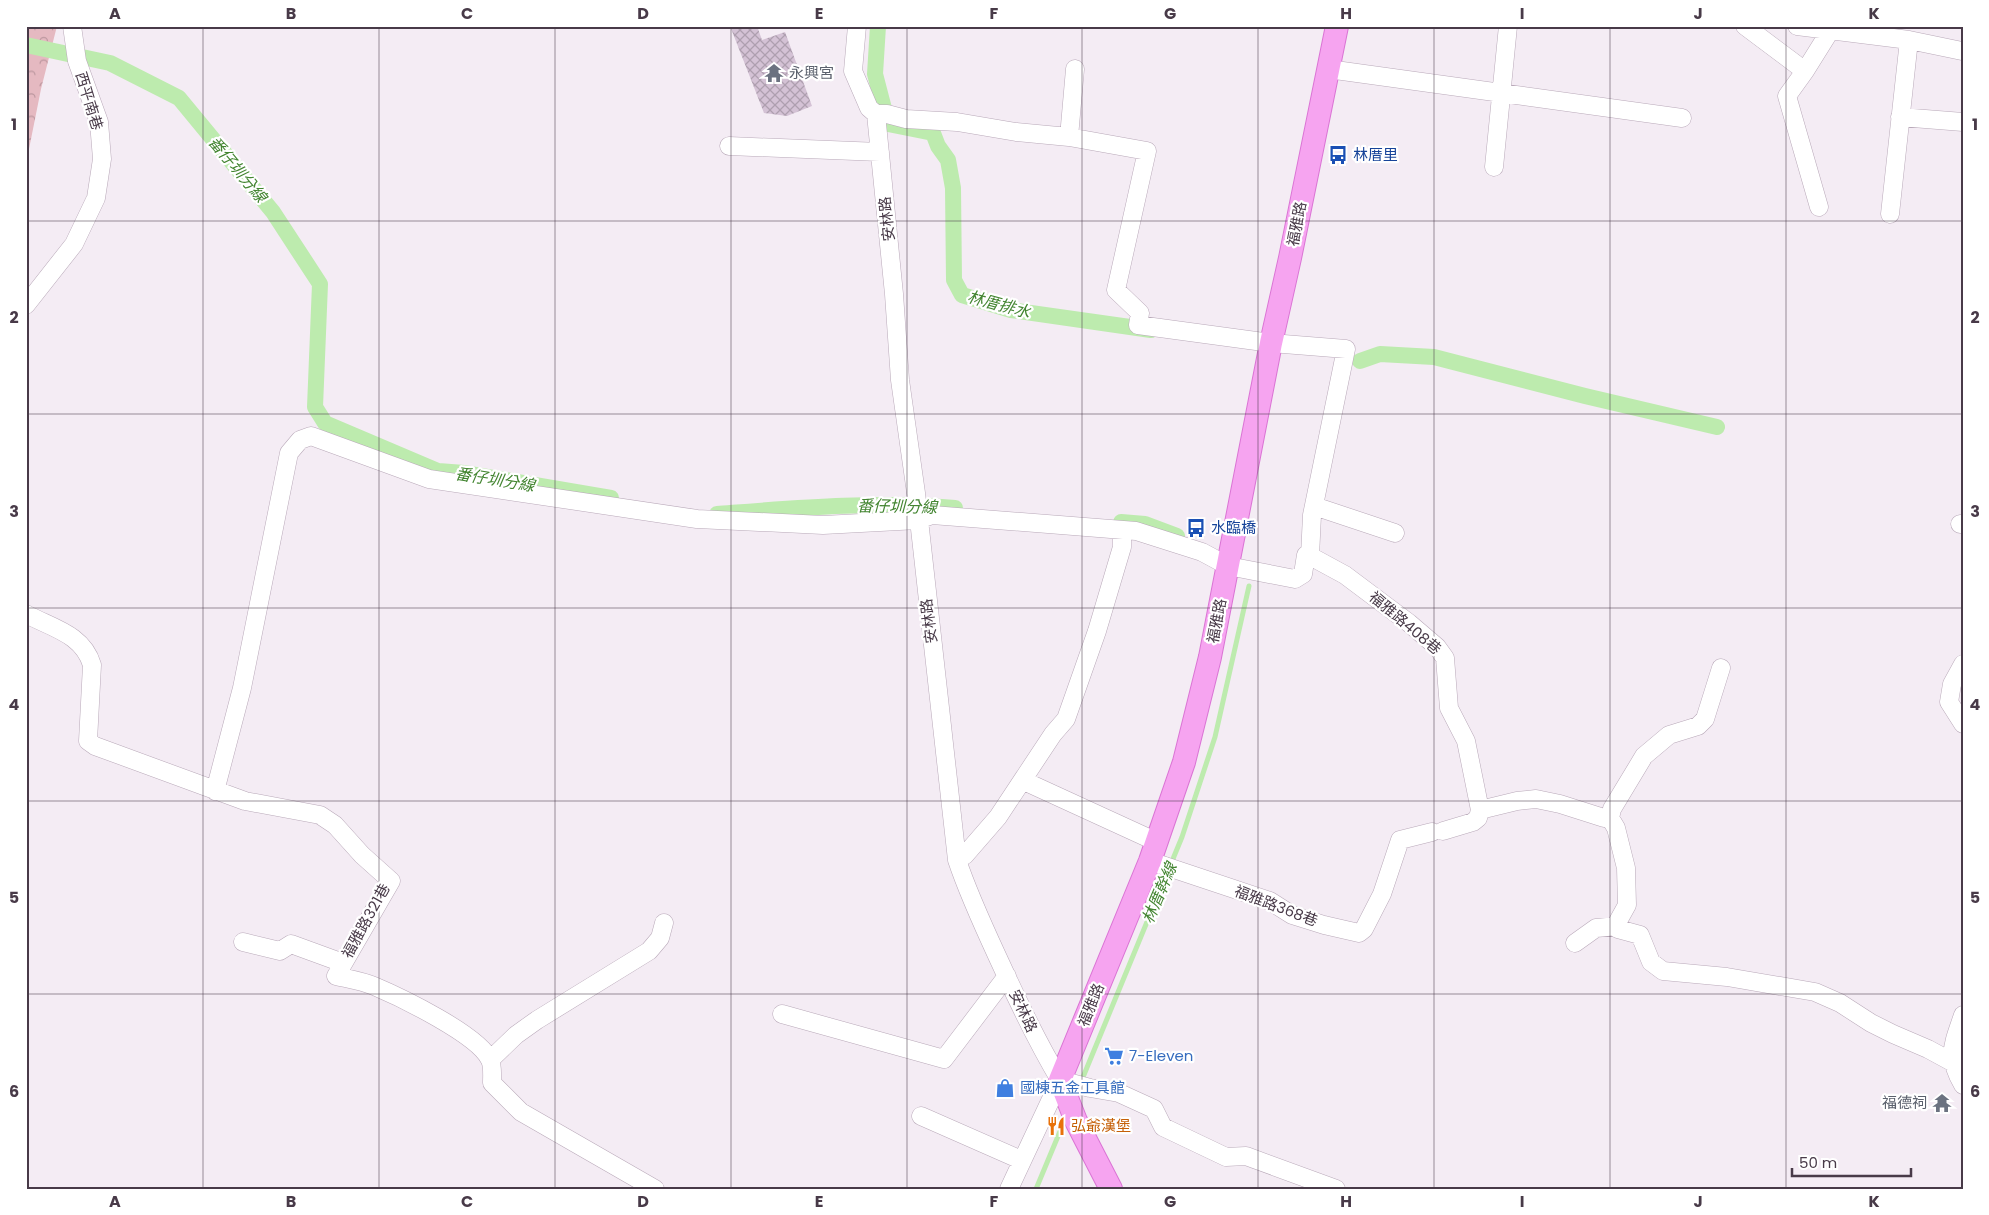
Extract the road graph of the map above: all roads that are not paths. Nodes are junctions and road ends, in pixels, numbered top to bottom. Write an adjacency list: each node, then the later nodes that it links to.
1 (72, 26): 24 (street, 西平南巷)
2 (857, 26): 14 (street, 安林路)
3 (1337, 26): 10 (main road, 福雅路)
4 (1508, 26): 13 (street)
5 (1745, 26): 12 (street)
6 (1798, 26): 7 (street)
7 (1830, 31): 8 (street); 12 (street)
8 (1909, 40): 9 (street); 15 (street)
9 (1962, 51)
10 (1328, 69): 13 (street); 25 (main road, 福雅路)
11 (1075, 70): 18 (street)
12 (1805, 71): 22 (street)
13 (1502, 94): 16 (street); 21 (street)
14 (876, 114): 18 (street); 20 (street, 安林路)
15 (1900, 117): 17 (street); 23 (street)
16 (1682, 118)
17 (1963, 122)
18 (1069, 136): 25 (street)
19 (729, 146): 20 (street)
20 (880, 152): 27 (street, 安林路)
21 (1494, 167)
22 (1819, 207)
23 (1890, 214)
24 (26, 305)
25 (1271, 343): 26 (street); 31 (main road, 福雅路)
26 (1314, 506): 29 (street); 30 (street)
27 (917, 516): 28 (street); 37 (street); 41 (street, 安林路)
28 (1122, 530): 31 (street); 36 (street)
29 (1395, 533)
30 (1310, 556): 31 (street); 38 (street, 福雅路408巷)
31 (1228, 566): 40 (main road, 福雅路)
32 (26, 614): 37 (street, 福雅路321巷)
33 (1963, 664): 35 (street)
34 (1721, 668): 39 (street)
35 (1963, 724)
36 (1024, 781): 40 (street, 福雅路368巷); 41 (street)
37 (215, 791): 46 (street, 福雅路321巷)
38 (1480, 810): 39 (street); 40 (street, 福雅路368巷)
39 (1610, 818): 43 (street)
40 (1156, 856): 52 (main road, 福雅路)
41 (956, 860): 47 (street, 安林路)
42 (664, 923): 50 (street)
43 (1618, 926): 45 (street); 51 (street)
44 (243, 942): 46 (street)
45 (1575, 943)
46 (342, 963): 50 (street, 福雅路321巷)
47 (1007, 976): 48 (street); 52 (street, 安林路)
48 (782, 1014)
49 (1963, 1015): 51 (street)
50 (490, 1060): 56 (street)
51 (1952, 1062): 53 (street)
52 (1065, 1085): 55 (street, 福雅路); 58 (main road, 安林路); 59 (street)
53 (1963, 1085)
54 (921, 1116): 55 (street)
55 (1021, 1160): 57 (street, 福雅路)
56 (654, 1189)
57 (1008, 1189)
58 (1111, 1189)
59 (1336, 1189)

